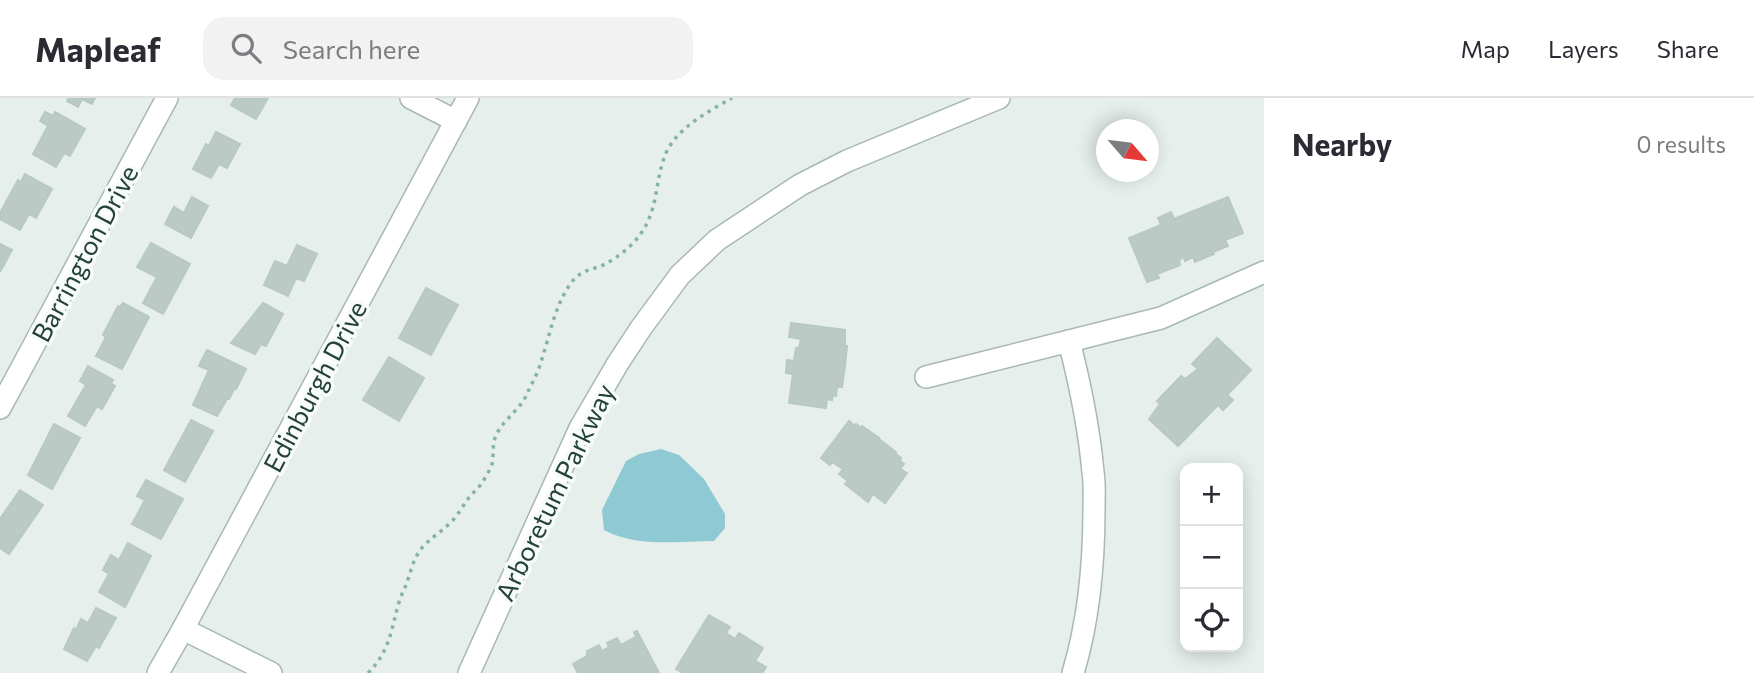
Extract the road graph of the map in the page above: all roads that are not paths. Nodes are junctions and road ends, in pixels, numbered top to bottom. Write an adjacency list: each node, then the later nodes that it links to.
1 (167, 98): 9 (street, Barrington Drive)
2 (411, 98): 5 (street)
3 (468, 98): 5 (street, Edinburgh Drive)
4 (999, 98): 13 (street, Arboretum Parkway)
5 (456, 121): 10 (street, Edinburgh Drive)
6 (1264, 272): 7 (street)
7 (1069, 341): 8 (street); 14 (street)
8 (926, 377)
9 (0, 408)
10 (183, 629): 11 (street, Edinburgh Drive); 12 (street)
11 (158, 673)
12 (271, 673)
13 (469, 673)
14 (1073, 673)

